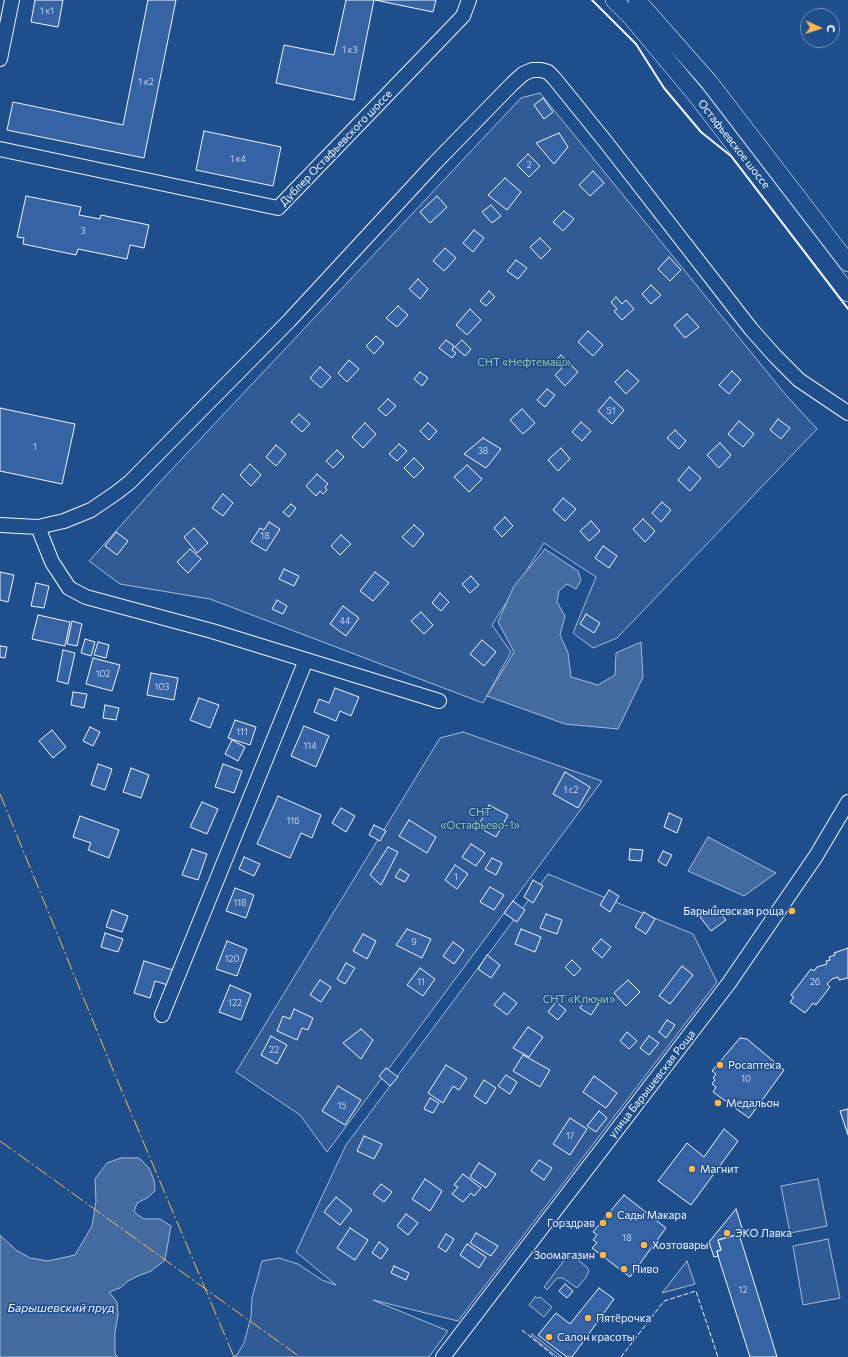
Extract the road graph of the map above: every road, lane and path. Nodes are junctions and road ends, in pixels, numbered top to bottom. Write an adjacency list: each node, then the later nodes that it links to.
1 (12, 0): 5 (street)
2 (469, 0): 6 (street, Дублер Остафьевского шоссе)
3 (615, 0): 8 (main road, Остафьевское шоссе)
4 (637, 0): 7 (main road, Остафьевское шоссе)
5 (0, 58)
6 (0, 148)
7 (848, 264)
8 (848, 293)
9 (848, 413): 11 (street)
10 (0, 525): 11 (street)
11 (38, 527): 12 (street)
12 (306, 660): 13 (street); 15 (street)
13 (439, 701)
14 (848, 802): 16 (street, улица Барышевская Роща)
15 (162, 1015)
16 (443, 1357)

